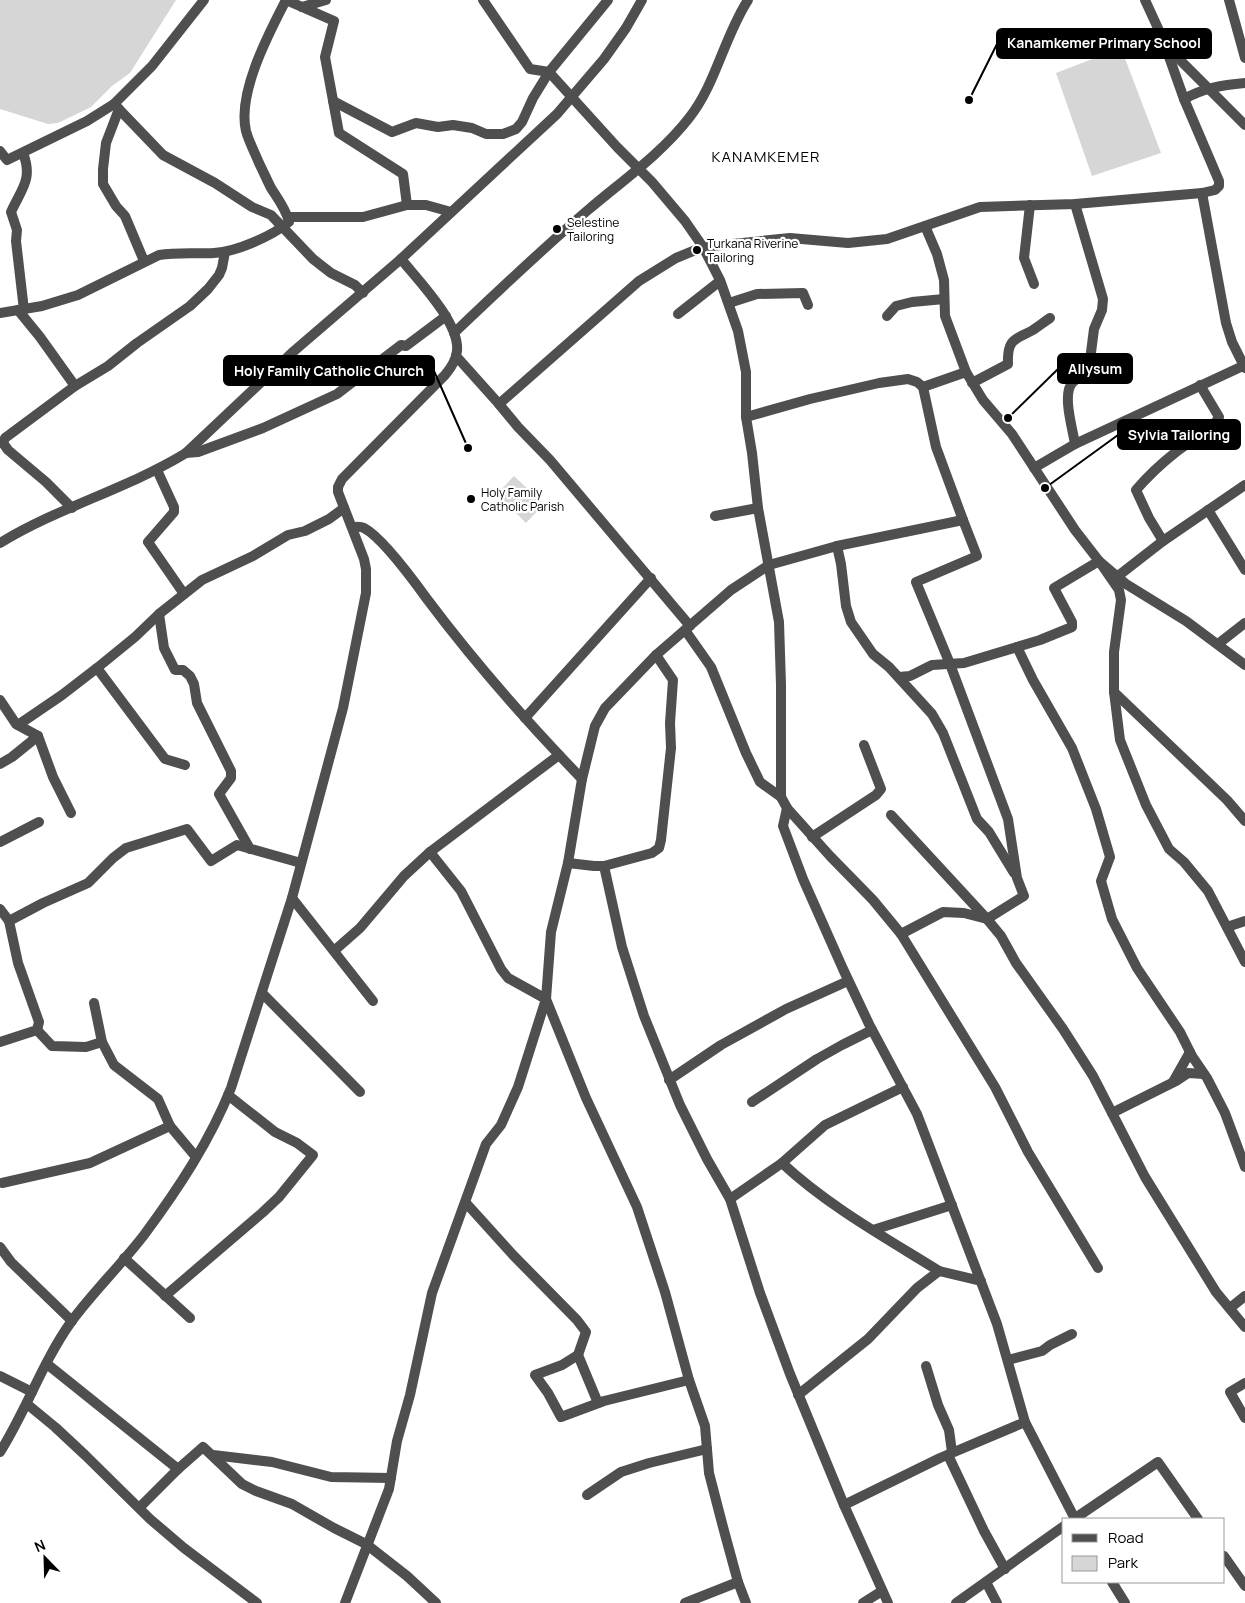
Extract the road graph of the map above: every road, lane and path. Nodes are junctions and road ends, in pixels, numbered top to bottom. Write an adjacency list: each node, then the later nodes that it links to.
1 (204, 0): 19 (street)
2 (286, 0): 10 (street); 29 (street)
3 (326, 0): 10 (street)
4 (484, 0): 13 (street)
5 (608, 0): 13 (street)
6 (642, 0): 16 (street)
7 (748, 0): 23 (street)
8 (1145, 0): 11 (street)
9 (1229, 0): 12 (street)
10 (302, 7): 18 (street)
11 (1162, 37): 15 (street); 17 (street)
12 (1245, 58)
13 (549, 72): 16 (street); 18 (street)
14 (1245, 82): 15 (street)
15 (1208, 88): 17 (street); 20 (street)
16 (572, 97): 23 (street); 28 (street)
17 (1184, 99): 24 (street)
18 (333, 102): 26 (street)
19 (116, 107): 22 (street); 31 (street); 35 (street)
20 (1245, 125)
21 (0, 151): 22 (street)
22 (23, 153): 42 (street)
23 (639, 168): 32 (street); 48 (street)
24 (1202, 193): 25 (street); 50 (street)
25 (1075, 204): 27 (street); 58 (street)
26 (407, 205): 28 (street); 29 (street)
27 (1030, 205): 30 (street); 37 (street)
28 (451, 212): 34 (street)
29 (288, 218): 31 (street)
30 (926, 226): 32 (street); 39 (street)
31 (282, 228): 33 (street); 38 (street)
32 (702, 246): 36 (street); 56 (street)
33 (225, 252): 35 (street); 54 (street)
34 (400, 260): 38 (street); 45 (street)
35 (144, 262): 42 (street)
36 (720, 281): 40 (street); 44 (street)
37 (1034, 284)
38 (363, 292): 59 (street)
39 (944, 298): 46 (street); 51 (street)
40 (729, 303): 41 (street); 57 (street)
41 (808, 305)
42 (21, 310): 43 (street); 54 (street)
43 (0, 312)
44 (678, 314)
45 (446, 316): 48 (street); 59 (street)
46 (887, 316)
47 (1050, 318): 52 (street)
48 (454, 333): 49 (street)
49 (456, 356): 56 (street); 64 (street)
50 (1244, 366): 53 (street)
51 (966, 372): 52 (street); 55 (street)
52 (972, 382): 60 (street)
53 (1200, 385): 58 (street); 70 (street)
54 (75, 386): 63 (street)
55 (923, 387): 57 (street); 68 (street)
56 (499, 404): 77 (street)
57 (746, 417): 65 (street)
58 (1076, 444): 60 (street)
59 (186, 453): 61 (street)
60 (1034, 468): 73 (street)
61 (157, 470): 63 (street); 78 (street)
62 (1245, 486): 66 (street)
63 (72, 508): 71 (street)
64 (344, 508): 69 (street); 78 (street)
65 (758, 508): 67 (street); 74 (street)
66 (1208, 510): 70 (street); 75 (street)
67 (715, 516)
68 (963, 520): 72 (street); 85 (street)
69 (353, 527): 91 (street); 109 (street)
70 (1163, 541): 76 (street)
71 (0, 542)
72 (837, 546): 74 (street); 88 (street)
73 (1099, 561): 76 (street); 83 (street); 89 (street)
74 (769, 565): 81 (street); 99 (street)
75 (1245, 570)
76 (1118, 576): 82 (street)
77 (651, 578): 81 (street); 91 (street)
78 (184, 594): 79 (street)
79 (159, 614): 87 (street); 107 (street)
80 (1245, 623): 82 (street)
81 (688, 628): 84 (street); 99 (street)
82 (1218, 644): 86 (street)
83 (1017, 647): 85 (street); 131 (street)
84 (656, 655): 98 (street); 111 (street)
85 (950, 664): 88 (street); 112 (street)
86 (1245, 665)
87 (97, 668): 92 (street); 97 (street)
88 (899, 677): 112 (street)
89 (1114, 692): 103 (street); 118 (street)
90 (0, 700): 92 (street)
91 (525, 718): 95 (street)
92 (18, 725): 93 (street)
93 (38, 736): 96 (street); 101 (street)
94 (864, 745): 105 (street)
95 (559, 755): 98 (street); 108 (street)
96 (0, 764)
97 (185, 766)
98 (582, 779): 110 (street)
99 (781, 797): 100 (street)
100 (787, 808): 105 (street); 122 (street)
101 (71, 813)
102 (891, 815): 115 (street)
103 (1245, 821)
104 (39, 822): 106 (street)
105 (812, 837): 119 (street)
106 (0, 842)
107 (250, 849): 109 (street); 116 (street)
108 (430, 852): 120 (street); 124 (street)
109 (301, 863): 113 (street)
110 (568, 863): 111 (street); 124 (street)
111 (604, 866): 133 (street)
112 (1017, 878): 115 (street)
113 (292, 898): 120 (street); 123 (street)
114 (0, 909): 116 (street)
115 (987, 919): 119 (street); 139 (street)
116 (9, 921): 127 (street)
117 (1245, 921): 118 (street)
118 (1227, 927): 121 (street)
119 (901, 934): 151 (street)
120 (335, 950): 125 (street)
121 (1245, 962)
122 (848, 981): 128 (street); 133 (street)
123 (262, 993): 136 (street); 137 (street)
124 (546, 999): 146 (street); 166 (street)
125 (373, 1001)
126 (94, 1003): 130 (street)
127 (37, 1030): 129 (street); 130 (street)
128 (872, 1030): 135 (street); 138 (street)
129 (0, 1042)
130 (102, 1042): 140 (street)
131 (1190, 1052): 132 (street); 134 (street)
132 (1204, 1074): 134 (street); 143 (street)
133 (669, 1080): 145 (street)
134 (1173, 1083): 139 (street)
135 (903, 1087): 142 (street); 147 (street)
136 (360, 1092)
137 (228, 1095): 141 (street); 154 (street)
138 (752, 1102)
139 (1112, 1113): 156 (street)
140 (170, 1126): 141 (street); 144 (street)
141 (196, 1157): 150 (street)
142 (782, 1163): 145 (street); 148 (street)
143 (1245, 1167)
144 (2, 1183)
145 (730, 1199): 169 (street)
146 (466, 1203): 161 (street); 179 (street)
147 (952, 1205): 148 (street); 153 (street)
148 (873, 1230): 152 (street)
149 (0, 1247): 158 (street)
150 (124, 1258): 154 (street); 158 (street)
151 (1098, 1268)
152 (939, 1271): 153 (street); 169 (street)
153 (981, 1281): 162 (street)
154 (166, 1296): 157 (street)
155 (1245, 1296): 156 (street)
156 (1230, 1308): 159 (street)
157 (190, 1318)
158 (72, 1320): 163 (street)
159 (1245, 1327)
160 (1072, 1334): 162 (street)
161 (578, 1355): 170 (street); 170 (street)
162 (1008, 1360): 173 (street)
163 (47, 1364): 168 (street); 178 (street)
164 (926, 1366): 176 (street)
165 (0, 1376): 168 (street)
166 (689, 1380): 170 (street); 174 (street)
167 (1245, 1383): 172 (street)
168 (32, 1392): 171 (street)
169 (798, 1395): 181 (street)
170 (598, 1403)
171 (27, 1404): 175 (street); 182 (street)
172 (1245, 1418)
173 (1025, 1422): 176 (street); 183 (street)
174 (707, 1449): 180 (street); 190 (street)
175 (0, 1452)
176 (950, 1454): 181 (street); 189 (street)
177 (212, 1455): 178 (street); 179 (street); 187 (street)
178 (178, 1469): 182 (street)
179 (391, 1478): 187 (street)
180 (587, 1495)
181 (844, 1505): 194 (street)
182 (140, 1507): 195 (street)
183 (1074, 1518)
184 (1076, 1518): 185 (street)
185 (1197, 1518)
186 (1062, 1527): 189 (street)
187 (366, 1544): 196 (street); 197 (street)
188 (1225, 1557): 193 (street)
189 (1005, 1568): 191 (street)
190 (738, 1582): 198 (street); 199 (street)
191 (986, 1582): 202 (street); 203 (street)
192 (1113, 1583): 204 (street)
193 (1245, 1586)
194 (882, 1591): 200 (street); 201 (street)
195 (257, 1603)
196 (345, 1603)
197 (436, 1603)
198 (686, 1603)
199 (746, 1603)
200 (863, 1603)
201 (888, 1603)
202 (956, 1603)
203 (998, 1603)
204 (1125, 1603)

